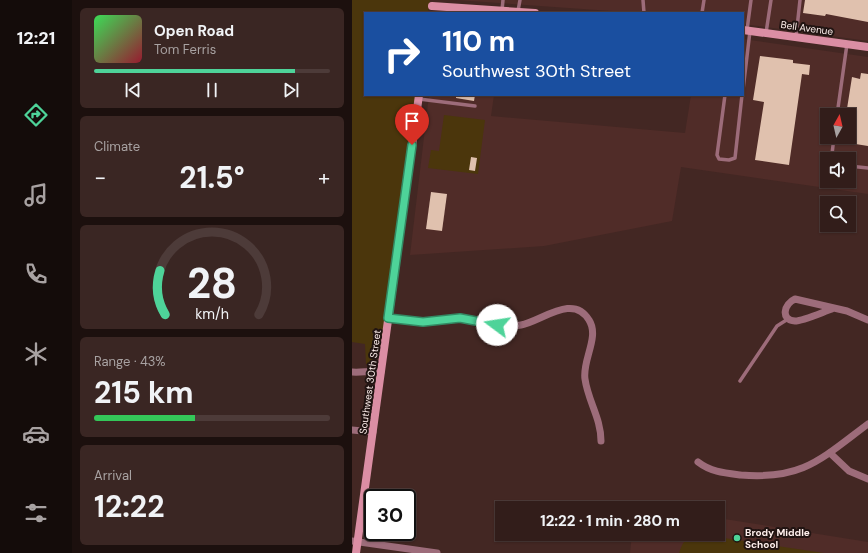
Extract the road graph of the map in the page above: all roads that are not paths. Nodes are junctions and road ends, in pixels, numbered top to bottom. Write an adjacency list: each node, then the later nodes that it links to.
1 (503, 0): 9 (lane)
2 (520, 0): 10 (lane)
3 (643, 0): 11 (lane)
4 (704, 0): 12 (lane)
5 (752, 0): 13 (lane)
6 (771, 0): 14 (lane)
7 (800, 0): 15 (lane)
8 (432, 6): 9 (street)
9 (502, 11): 10 (street)
10 (518, 12)
11 (644, 12)
12 (702, 12)
13 (747, 30): 14 (street, Bell Avenue); 18 (lane)
14 (766, 32): 15 (street, Bell Avenue)
15 (796, 37): 16 (street, Bell Avenue)
16 (848, 44): 17 (street, Bell Avenue); 24 (lane)
17 (868, 47)
18 (745, 61): 19 (lane)
19 (744, 76)
20 (725, 96): 21 (lane)
21 (742, 96)
22 (419, 97): 23 (lane); 28 (street, Southwest 30th Street)
23 (475, 106)
24 (837, 108)
25 (856, 167): 26 (lane)
26 (868, 168)
27 (832, 309): 29 (street); 29 (street); 30 (street)
28 (388, 318): 32 (street, Southwest 30th Street); 37 (street)
29 (789, 319): 33 (lane)
30 (868, 320)
31 (352, 372): 32 (street)
32 (380, 372): 36 (street, Southwest 30th Street)
33 (740, 381)
34 (868, 424): 38 (street)
35 (352, 430): 36 (street)
36 (373, 432): 41 (street, Southwest 30th Street)
37 (601, 441)
38 (830, 453): 39 (street); 40 (street)
39 (698, 462)
40 (868, 479)
41 (355, 542): 42 (street, Southwest 30th Street); 43 (street)
42 (356, 553)
43 (437, 553)

